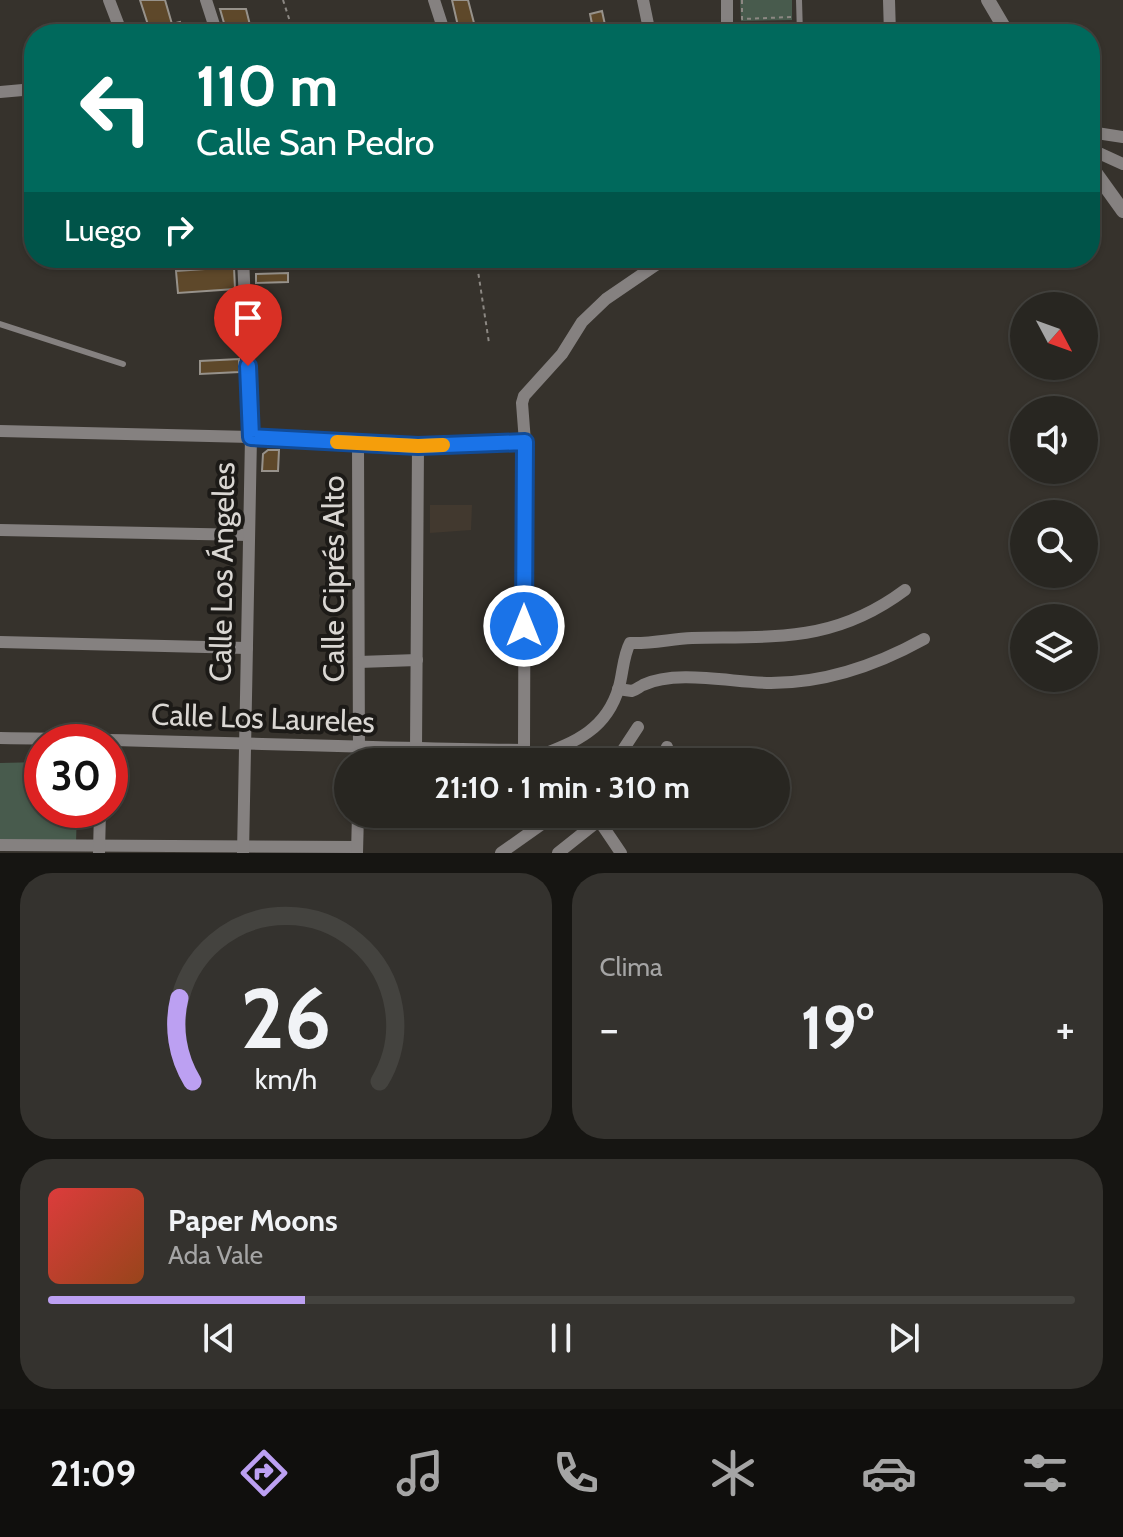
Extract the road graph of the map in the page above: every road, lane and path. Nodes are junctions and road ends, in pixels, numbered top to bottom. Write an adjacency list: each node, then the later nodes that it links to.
1 (109, 0): 12 (street)
2 (206, 0): 13 (street)
3 (283, 0): 14 (path)
4 (434, 0): 15 (street)
5 (643, 0): 16 (street)
6 (727, 0): 17 (street)
7 (742, 0): 11 (path)
8 (799, 0): 18 (lane)
9 (889, 0): 19 (street)
10 (988, 0): 20 (street)
11 (791, 9)
12 (118, 24)
13 (214, 24)
14 (291, 24)
15 (442, 24)
16 (648, 24)
17 (727, 24)
18 (800, 24)
19 (890, 24)
20 (1002, 24)
21 (24, 90): 22 (street)
22 (0, 92)
23 (1100, 134): 24 (street)
24 (1123, 137)
25 (1100, 154): 26 (street)
26 (1123, 164)
27 (1100, 179): 28 (street)
28 (1123, 211)
29 (243, 268): 36 (street, Calle Los Ángeles)
30 (478, 268): 33 (path)
31 (651, 268): 37 (street)
32 (0, 324): 34 (lane)
33 (489, 343)
34 (123, 364)
35 (0, 431): 36 (street)
36 (251, 437): 38 (street); 41 (street, Calle Los Ángeles)
37 (525, 442): 39 (street); 57 (street)
38 (358, 443): 39 (street); 47 (street, Calle Ciprés Alto)
39 (418, 446): 46 (street)
40 (0, 530): 41 (street)
41 (249, 535): 45 (street, Calle Los Ángeles)
42 (905, 590): 48 (street)
43 (924, 639): 48 (street)
44 (0, 642): 45 (street)
45 (247, 648): 53 (street, Calle Los Ángeles)
46 (417, 660): 47 (street); 56 (street)
47 (359, 662): 54 (street, Calle Ciprés Alto)
48 (618, 689): 58 (street)
49 (638, 727): 59 (street)
50 (0, 738): 51 (street, Calle Los Laureles)
51 (24, 738)
52 (128, 741): 53 (street, Calle Los Laureles)
53 (245, 743): 54 (street, Calle Los Laureles); 67 (street, Calle Los Ángeles)
54 (360, 746): 55 (street, Calle Los Laureles)
55 (397, 748)
56 (416, 748)
57 (532, 748)
58 (560, 748)
59 (624, 748)
60 (100, 828): 66 (street)
61 (358, 828): 68 (street)
62 (536, 828): 69 (street)
63 (586, 828): 70 (street)
64 (607, 828): 71 (street)
65 (0, 845): 66 (street)
66 (99, 850): 67 (street)
67 (243, 850): 68 (street)
68 (357, 850)
69 (501, 853)
70 (558, 853)
71 (621, 853)

